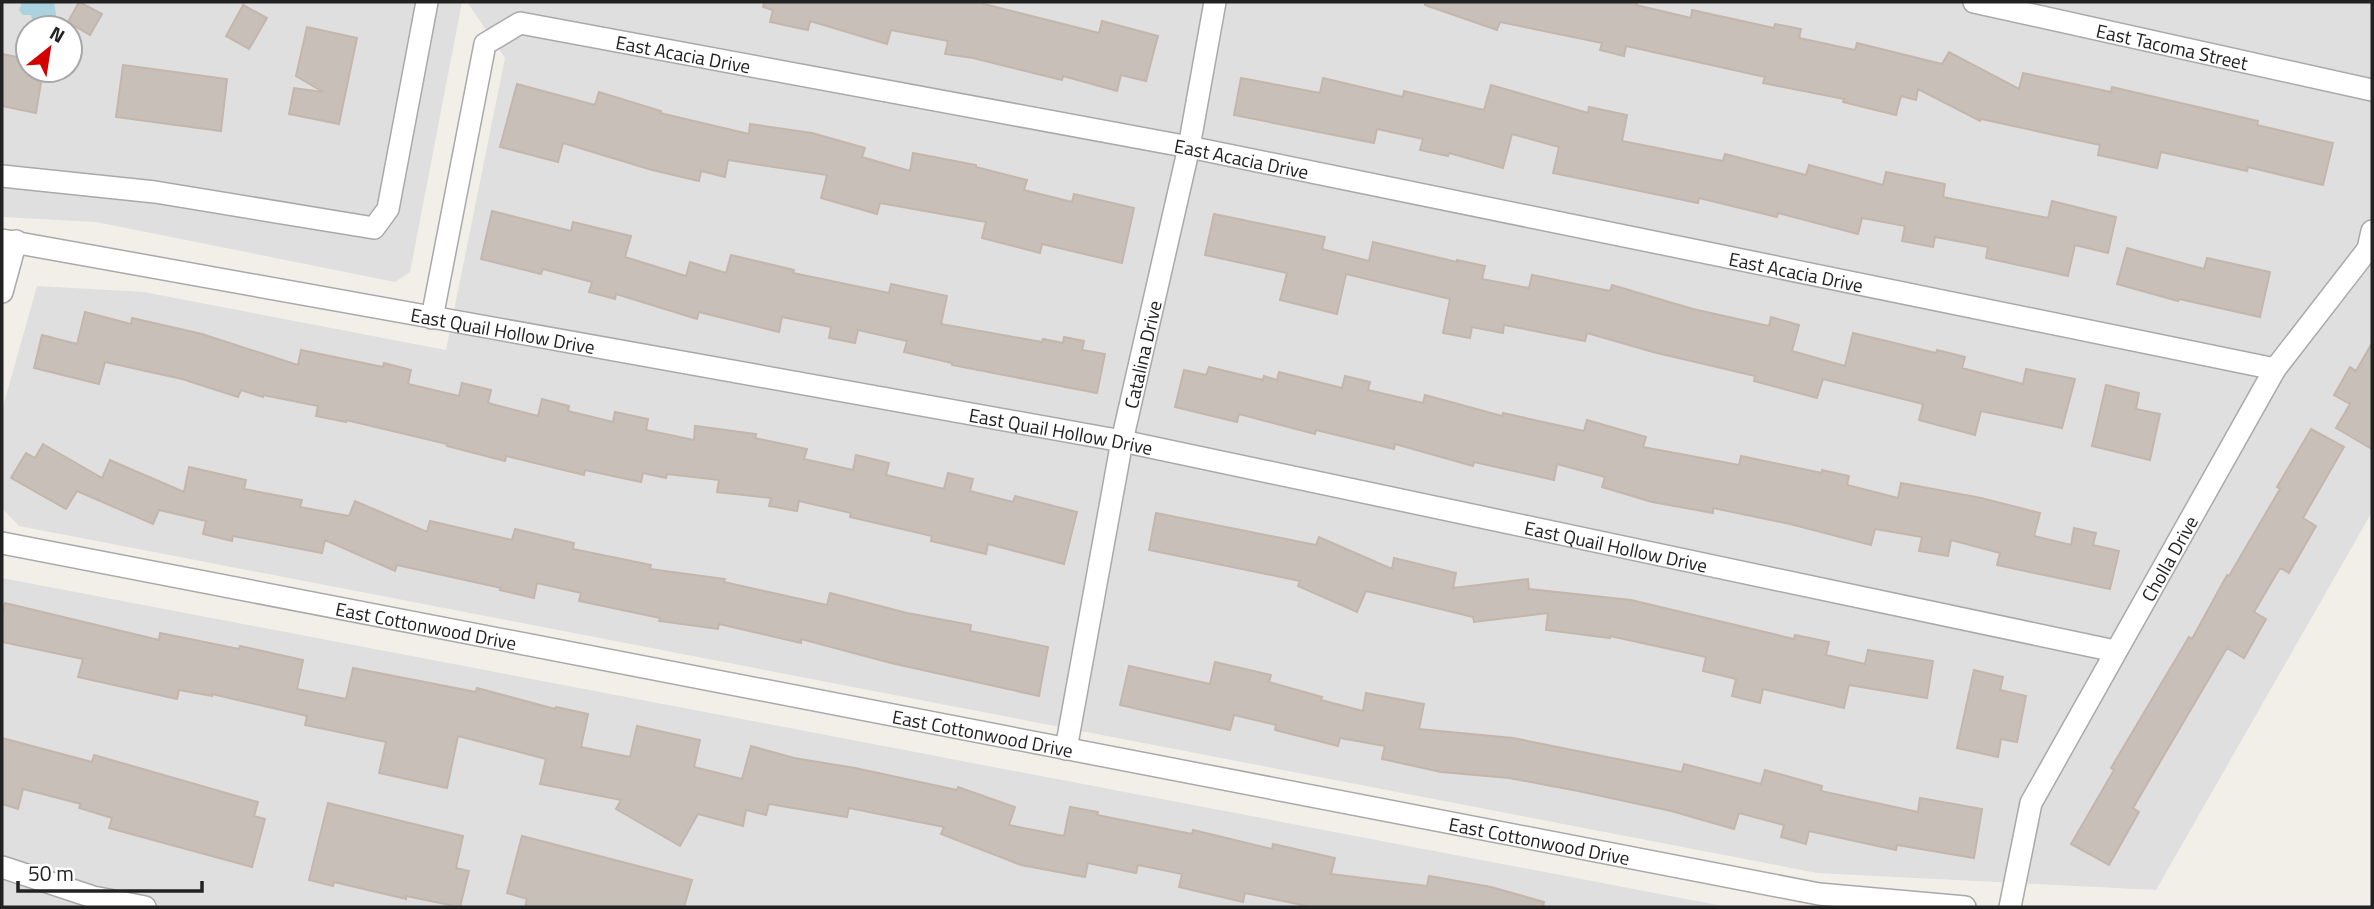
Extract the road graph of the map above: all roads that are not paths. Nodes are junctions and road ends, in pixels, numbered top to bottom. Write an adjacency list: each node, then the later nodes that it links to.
1 (428, 2): 6 (street)
2 (1215, 2): 5 (street, Catalina Drive)
3 (1974, 2): 4 (street, East Tacoma Street)
4 (2372, 90)
5 (1189, 147): 10 (street, East Acacia Drive); 11 (street, East Acacia Drive); 12 (street, Catalina Drive)
6 (2, 176)
7 (2372, 231): 11 (street, Cholla Drive)
8 (9, 241): 9 (street); 10 (street, East Quail Hollow Drive)
9 (2, 292)
10 (432, 318): 12 (street, East Quail Hollow Drive)
11 (2274, 369): 14 (street, Cholla Drive)
12 (1122, 441): 14 (street, East Quail Hollow Drive); 15 (street, Catalina Drive)
13 (2, 543): 15 (street, East Cottonwood Drive)
14 (2115, 651): 19 (street, Cholla Drive)
15 (1066, 749): 18 (street, East Cottonwood Drive)
16 (2, 867): 17 (street)
17 (145, 907)
18 (1965, 907)
19 (2010, 907)

